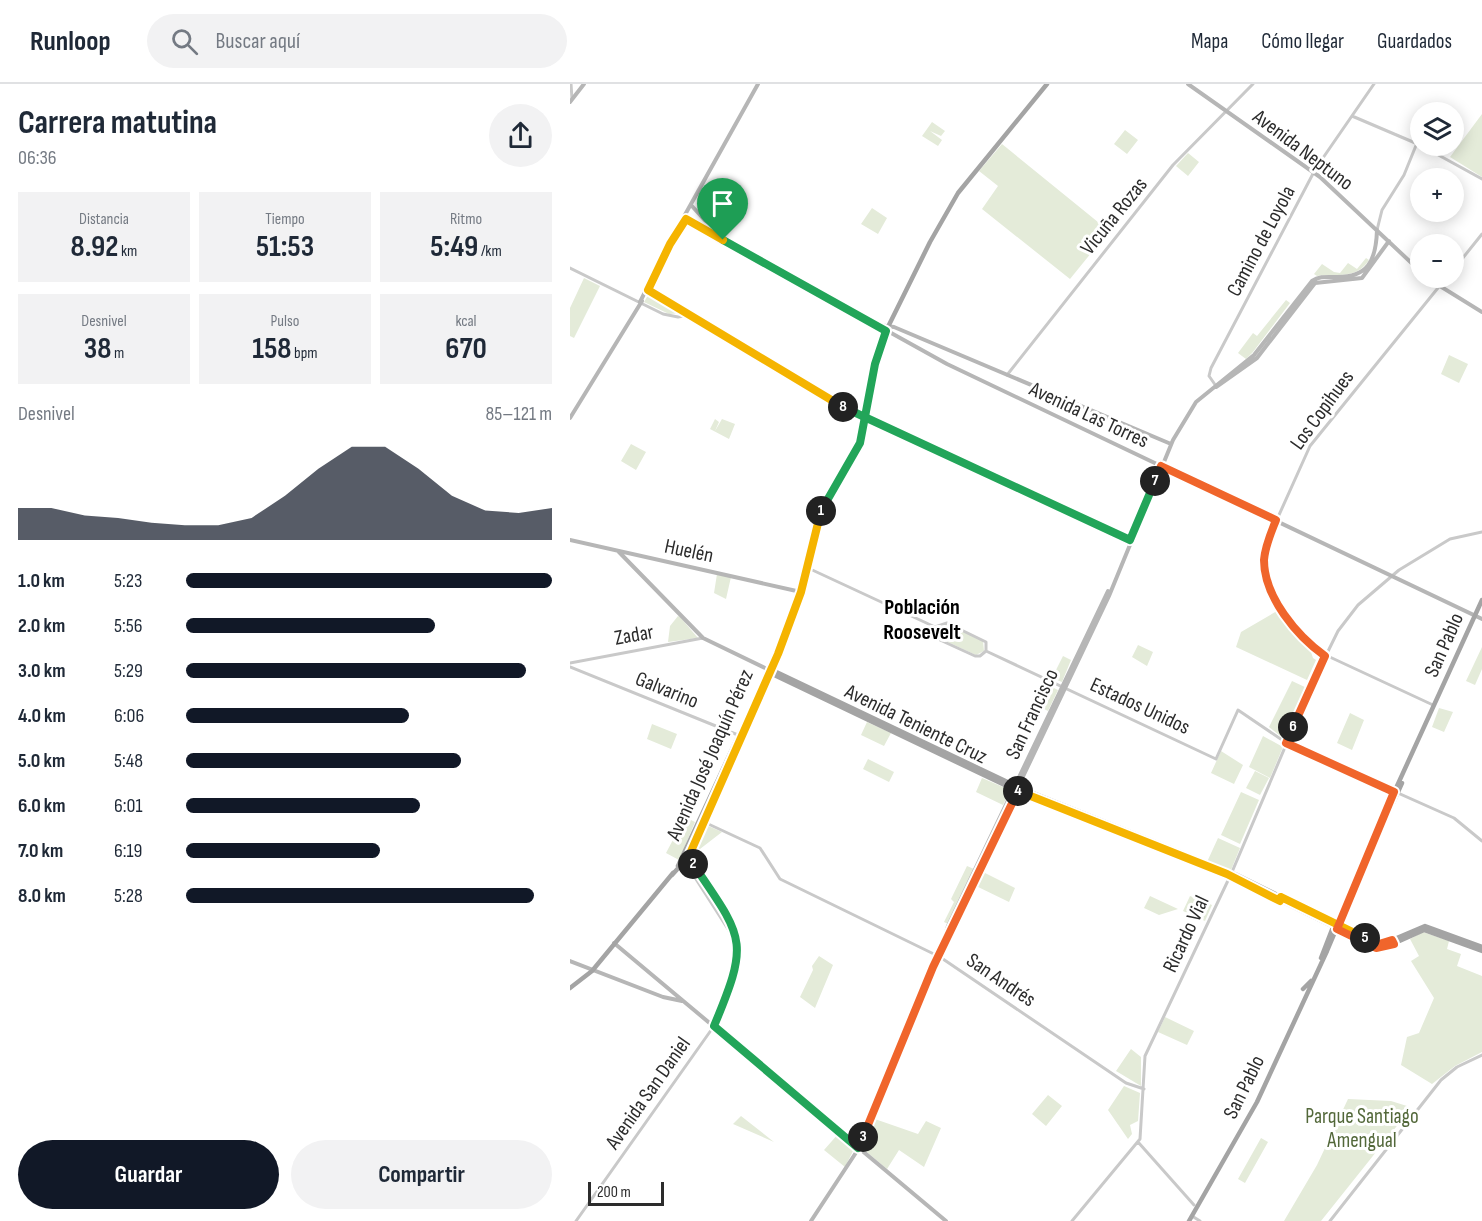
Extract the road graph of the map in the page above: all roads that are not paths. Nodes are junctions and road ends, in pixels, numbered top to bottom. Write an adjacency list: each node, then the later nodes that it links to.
1 (570, 84): 8 (street)
2 (584, 84): 8 (main road)
3 (758, 84): 16 (main road)
4 (1047, 84): 33 (main road, Avenida José Joaquín Pérez)
5 (1188, 84): 9 (main road, Avenida Neptuno)
6 (1253, 84): 9 (street, Vicuña Rozas)
7 (1374, 84): 10 (street, Camino de Loyola)
8 (571, 99)
9 (1227, 111): 14 (main road, Avenida Neptuno); 34 (street, Vicuña Rozas)
10 (1352, 116): 11 (street); 14 (street, Camino de Loyola)
11 (1410, 140)
12 (1414, 156): 19 (street)
13 (1441, 156): 15 (street)
14 (1314, 172): 19 (main road, Avenida Neptuno); 35 (street, Camino de Loyola)
15 (1482, 179)
16 (691, 205): 17 (main road); 21 (main road, Avenida Las Torres)
17 (687, 213): 18 (main road); 23 (main road)
18 (686, 219): 21 (main road, Avenida Las Torres); 23 (main road)
19 (1377, 230): 22 (main road, Avenida Neptuno); 35 (main road, San Francisco)
20 (1482, 234): 24 (street)
21 (723, 240): 33 (main road, Avenida Las Torres)
22 (1389, 241): 25 (main road, Avenida Neptuno); 35 (main road, San Francisco)
23 (670, 244): 29 (main road)
24 (1464, 256)
25 (1410, 261)
26 (570, 268): 30 (street)
27 (1436, 288): 40 (street, Los Copihues)
28 (1441, 288): 31 (main road)
29 (646, 290): 30 (main road); 32 (street)
30 (640, 302): 32 (street); 36 (main road)
31 (1482, 312)
32 (690, 314): 37 (street)
33 (887, 328): 34 (main road); 37 (main road, Avenida José Joaquín Pérez); 39 (main road, Avenida Las Torres)
34 (1007, 375): 38 (main road)
35 (1216, 387): 38 (main road, San Francisco)
36 (570, 417)
37 (866, 419): 43 (street); 45 (main road, Avenida José Joaquín Pérez)
38 (1171, 444): 39 (main road, San Francisco)
39 (1161, 466): 40 (main road, Avenida Las Torres); 43 (main road, San Francisco)
40 (1276, 520): 46 (main road, Avenida Las Torres); 56 (street, Los Copihues)
41 (1482, 532): 46 (street, Ricardo Vial)
42 (570, 540): 44 (main road, Avenida Teniente Cruz)
43 (1130, 540): 60 (main road, San Francisco)
44 (623, 555): 47 (main road, Huelén); 54 (main road, Avenida Teniente Cruz)
45 (807, 568): 47 (main road, Avenida José Joaquín Pérez); 52 (street)
46 (1391, 575): 49 (main road, Avenida Las Torres); 56 (street, Ricardo Vial)
47 (801, 592): 59 (main road, Avenida José Joaquín Pérez)
48 (1482, 600): 49 (main road, San Pablo)
49 (1475, 615): 50 (main road, Avenida Las Torres); 61 (main road, San Pablo)
50 (1482, 619)
51 (942, 625): 52 (street); 53 (street); 55 (street, Estados Unidos)
52 (935, 627): 53 (street, Estados Unidos)
53 (938, 633): 55 (street, Estados Unidos)
54 (703, 638): 57 (street, Zadar); 59 (main road, Avenida Teniente Cruz)
55 (986, 651): 60 (street, Estados Unidos)
56 (1325, 656): 61 (street, Los Copihues); 63 (street, Ricardo Vial)
57 (572, 663): 58 (street, Galvarino); 58 (street, Galvarino)
58 (580, 670): 62 (street, Galvarino)
59 (770, 670): 62 (main road, Avenida José Joaquín Pérez); 64 (main road, Avenida Teniente Cruz)
60 (1064, 687): 63 (street, Estados Unidos); 64 (main road, San Francisco)
61 (1435, 705): 65 (main road, San Pablo)
62 (740, 736): 66 (main road, Avenida José Joaquín Pérez)
63 (1286, 743): 65 (street); 70 (street, Ricardo Vial)
64 (1016, 788): 70 (main road, Avenida Teniente Cruz); 76 (main road, San Francisco)
65 (1396, 792): 67 (street); 72 (main road, San Pablo)
66 (702, 822): 68 (main road, Avenida José Joaquín Pérez); 69 (main road, Avenida José Joaquín Pérez); 76 (street, San Andrés)
67 (1482, 840)
68 (690, 843): 69 (main road); 71 (main road, Avenida José Joaquín Pérez)
69 (686, 860): 71 (main road, Avenida José Joaquín Pérez); 83 (street, Avenida San Daniel)
70 (1231, 874): 73 (main road, Avenida Teniente Cruz); 87 (street, Ricardo Vial)
71 (672, 875): 74 (main road, Avenida José Joaquín Pérez)
72 (1346, 910): 73 (main road, San Pablo); 73 (main road, San Pablo)
73 (1336, 926): 75 (main road, Avenida Teniente Cruz); 79 (main road, San Pablo)
74 (615, 944): 78 (main road, Avenida José Joaquín Pérez); 82 (main road)
75 (1482, 949)
76 (938, 956): 87 (street, San Andrés); 89 (main road, San Francisco)
77 (570, 961): 78 (main road)
78 (592, 970): 80 (main road, Avenida José Joaquín Pérez); 82 (main road)
79 (1313, 979): 81 (main road); 85 (main road, San Pablo)
80 (570, 988)
81 (1303, 989)
82 (683, 1001): 83 (main road)
83 (714, 1026): 89 (main road); 94 (street, Avenida San Daniel)
84 (1482, 1055): 99 (street)
85 (1271, 1071): 86 (main road); 91 (main road, San Pablo)
86 (1272, 1081)
87 (1144, 1089): 88 (street, Ricardo Vial)
88 (1138, 1142): 92 (street); 97 (street)
89 (858, 1148): 95 (main road, San Francisco); 96 (main road)
90 (1220, 1178): 91 (main road)
91 (1214, 1180): 93 (main road, San Pablo)
92 (1194, 1204): 93 (main road)
93 (1191, 1219): 98 (street)
94 (576, 1221)
95 (811, 1221)
96 (946, 1221)
97 (1072, 1221)
98 (1200, 1221)
99 (1330, 1221)

